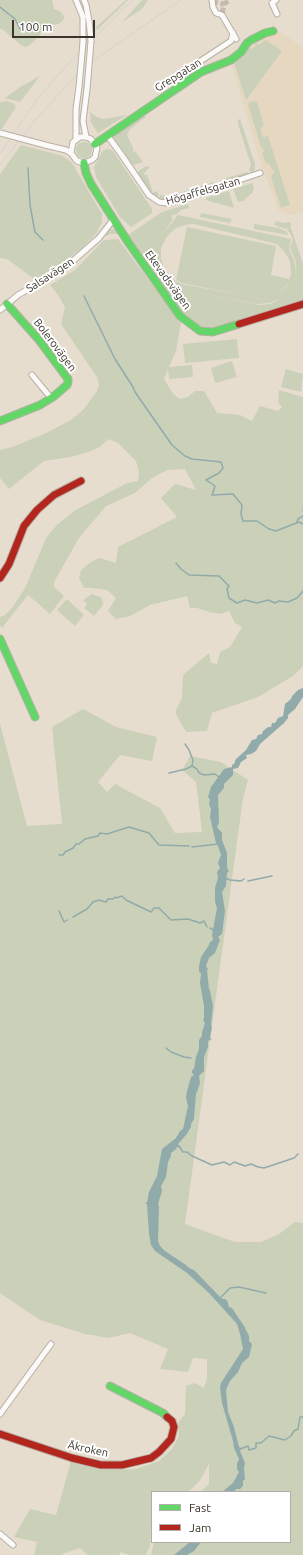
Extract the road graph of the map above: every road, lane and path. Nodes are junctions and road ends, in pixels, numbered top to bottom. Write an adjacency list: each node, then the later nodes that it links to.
1 (76, 0): 13 (street, bridge)
2 (84, 0): 12 (street, bridge)
3 (212, 0): 7 (street)
4 (276, 0): 5 (street)
5 (277, 14)
6 (273, 31): 11 (street, Grepgatan)
7 (232, 33): 8 (street); 9 (street)
8 (236, 39)
9 (198, 68)
10 (0, 133): 15 (street, bridge)
11 (107, 135): 14 (street, Grepgatan); 17 (street, Högaffelsgatan)
12 (86, 137): 13 (street); 14 (street)
13 (76, 140): 15 (street)
14 (95, 144): 16 (street)
15 (71, 153): 16 (street)
16 (84, 163): 18 (street, Ekevadsvägen)
17 (260, 173)
18 (113, 220): 19 (street, Salsavägen); 20 (street, Ekevadsvägen)
19 (7, 304): 21 (street, Salsavägen); 23 (street, Bolerovägen)
20 (303, 304)
21 (0, 310)
22 (32, 375): 23 (street)
23 (51, 398): 24 (street, Bolerovägen)
24 (1, 419)
25 (81, 481): 26 (street)
26 (0, 578)
27 (0, 639): 28 (street)
28 (35, 717)
29 (51, 1344): 31 (street)
30 (110, 1386): 32 (street, Åkroken)
31 (0, 1414)
32 (0, 1434)
33 (0, 1534): 34 (street)
34 (13, 1545)

